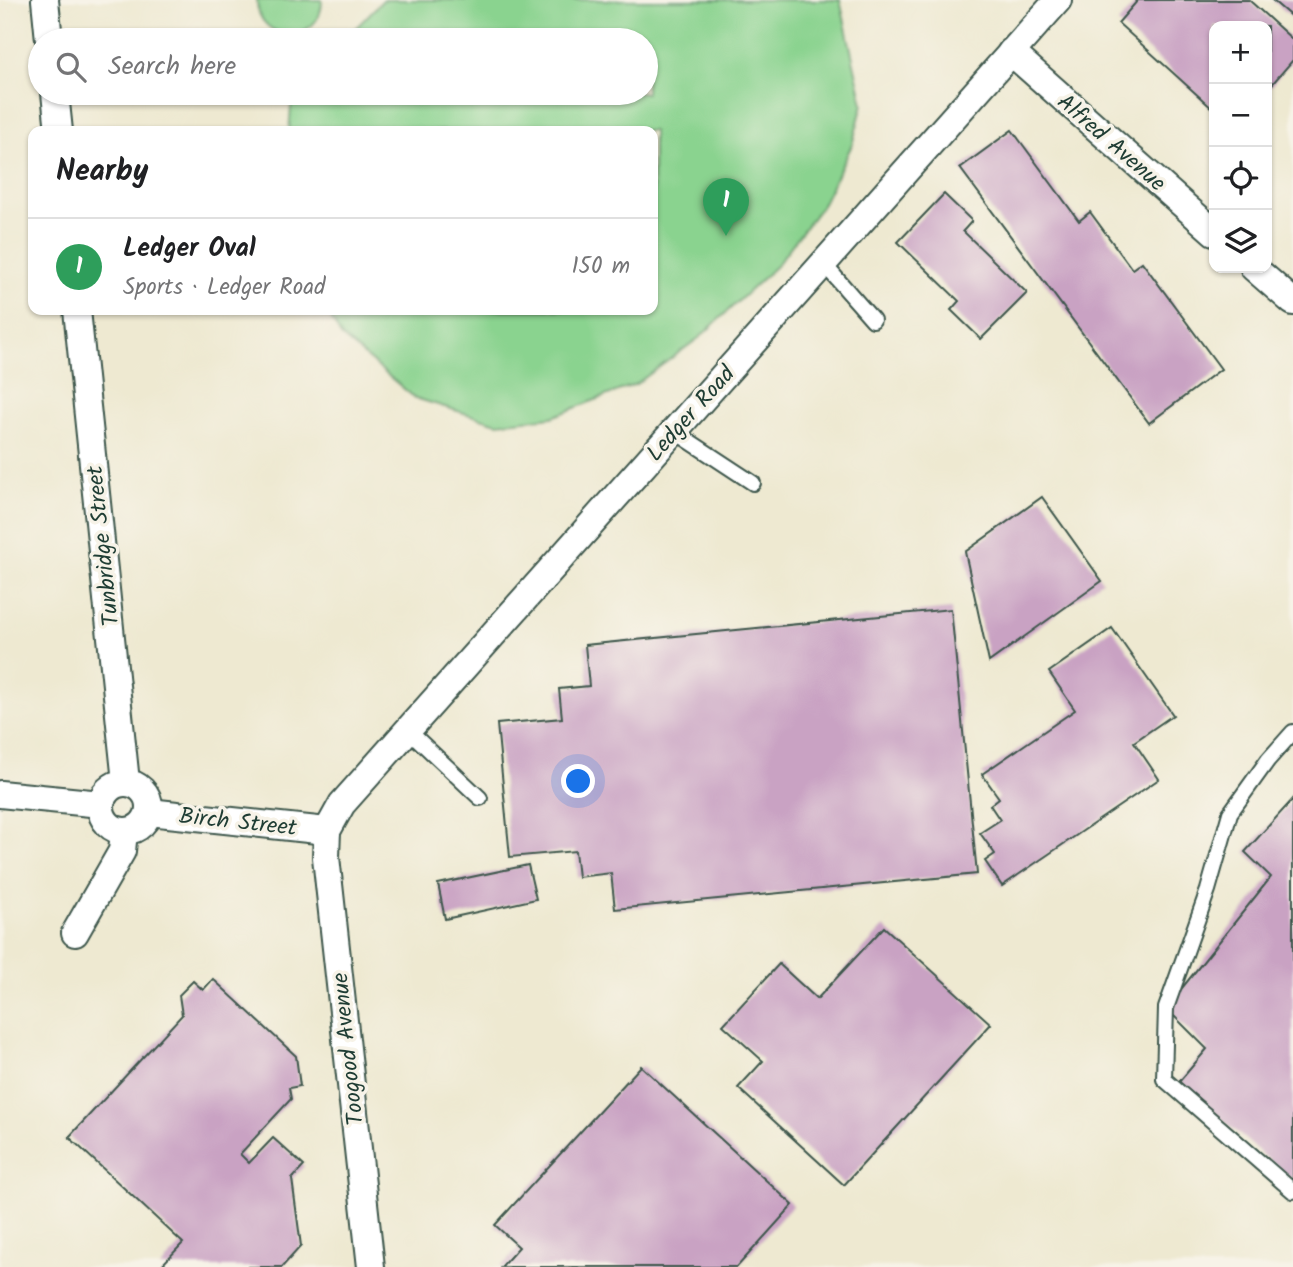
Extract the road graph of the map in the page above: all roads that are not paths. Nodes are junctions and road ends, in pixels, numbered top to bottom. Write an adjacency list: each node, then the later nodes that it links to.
1 (45, 0): 3 (street)
2 (1058, 0): 4 (street, Ledger Road)
3 (48, 28)
4 (1011, 52): 7 (street, Alfred Avenue); 8 (street, Ledger Road)
5 (56, 105): 6 (street)
6 (58, 126)
7 (1209, 228)
8 (823, 263): 12 (lane); 13 (street, Ledger Road)
9 (1260, 273): 10 (street)
10 (1293, 302)
11 (78, 315): 17 (street, Tunbridge Street)
12 (873, 320)
13 (674, 431): 14 (lane); 15 (street, Ledger Road)
14 (753, 483)
15 (408, 730): 19 (lane); 22 (street, Ledger Road)
16 (1293, 732): 25 (lane)
17 (126, 782): 20 (street); 21 (street)
18 (0, 794): 20 (street)
19 (480, 798)
20 (101, 804): 23 (street)
21 (149, 812): 22 (street, Birch Street); 23 (street)
22 (327, 831): 26 (street, Toogood Avenue)
23 (124, 832): 24 (street)
24 (75, 933)
25 (1293, 1191)
26 (371, 1267)

